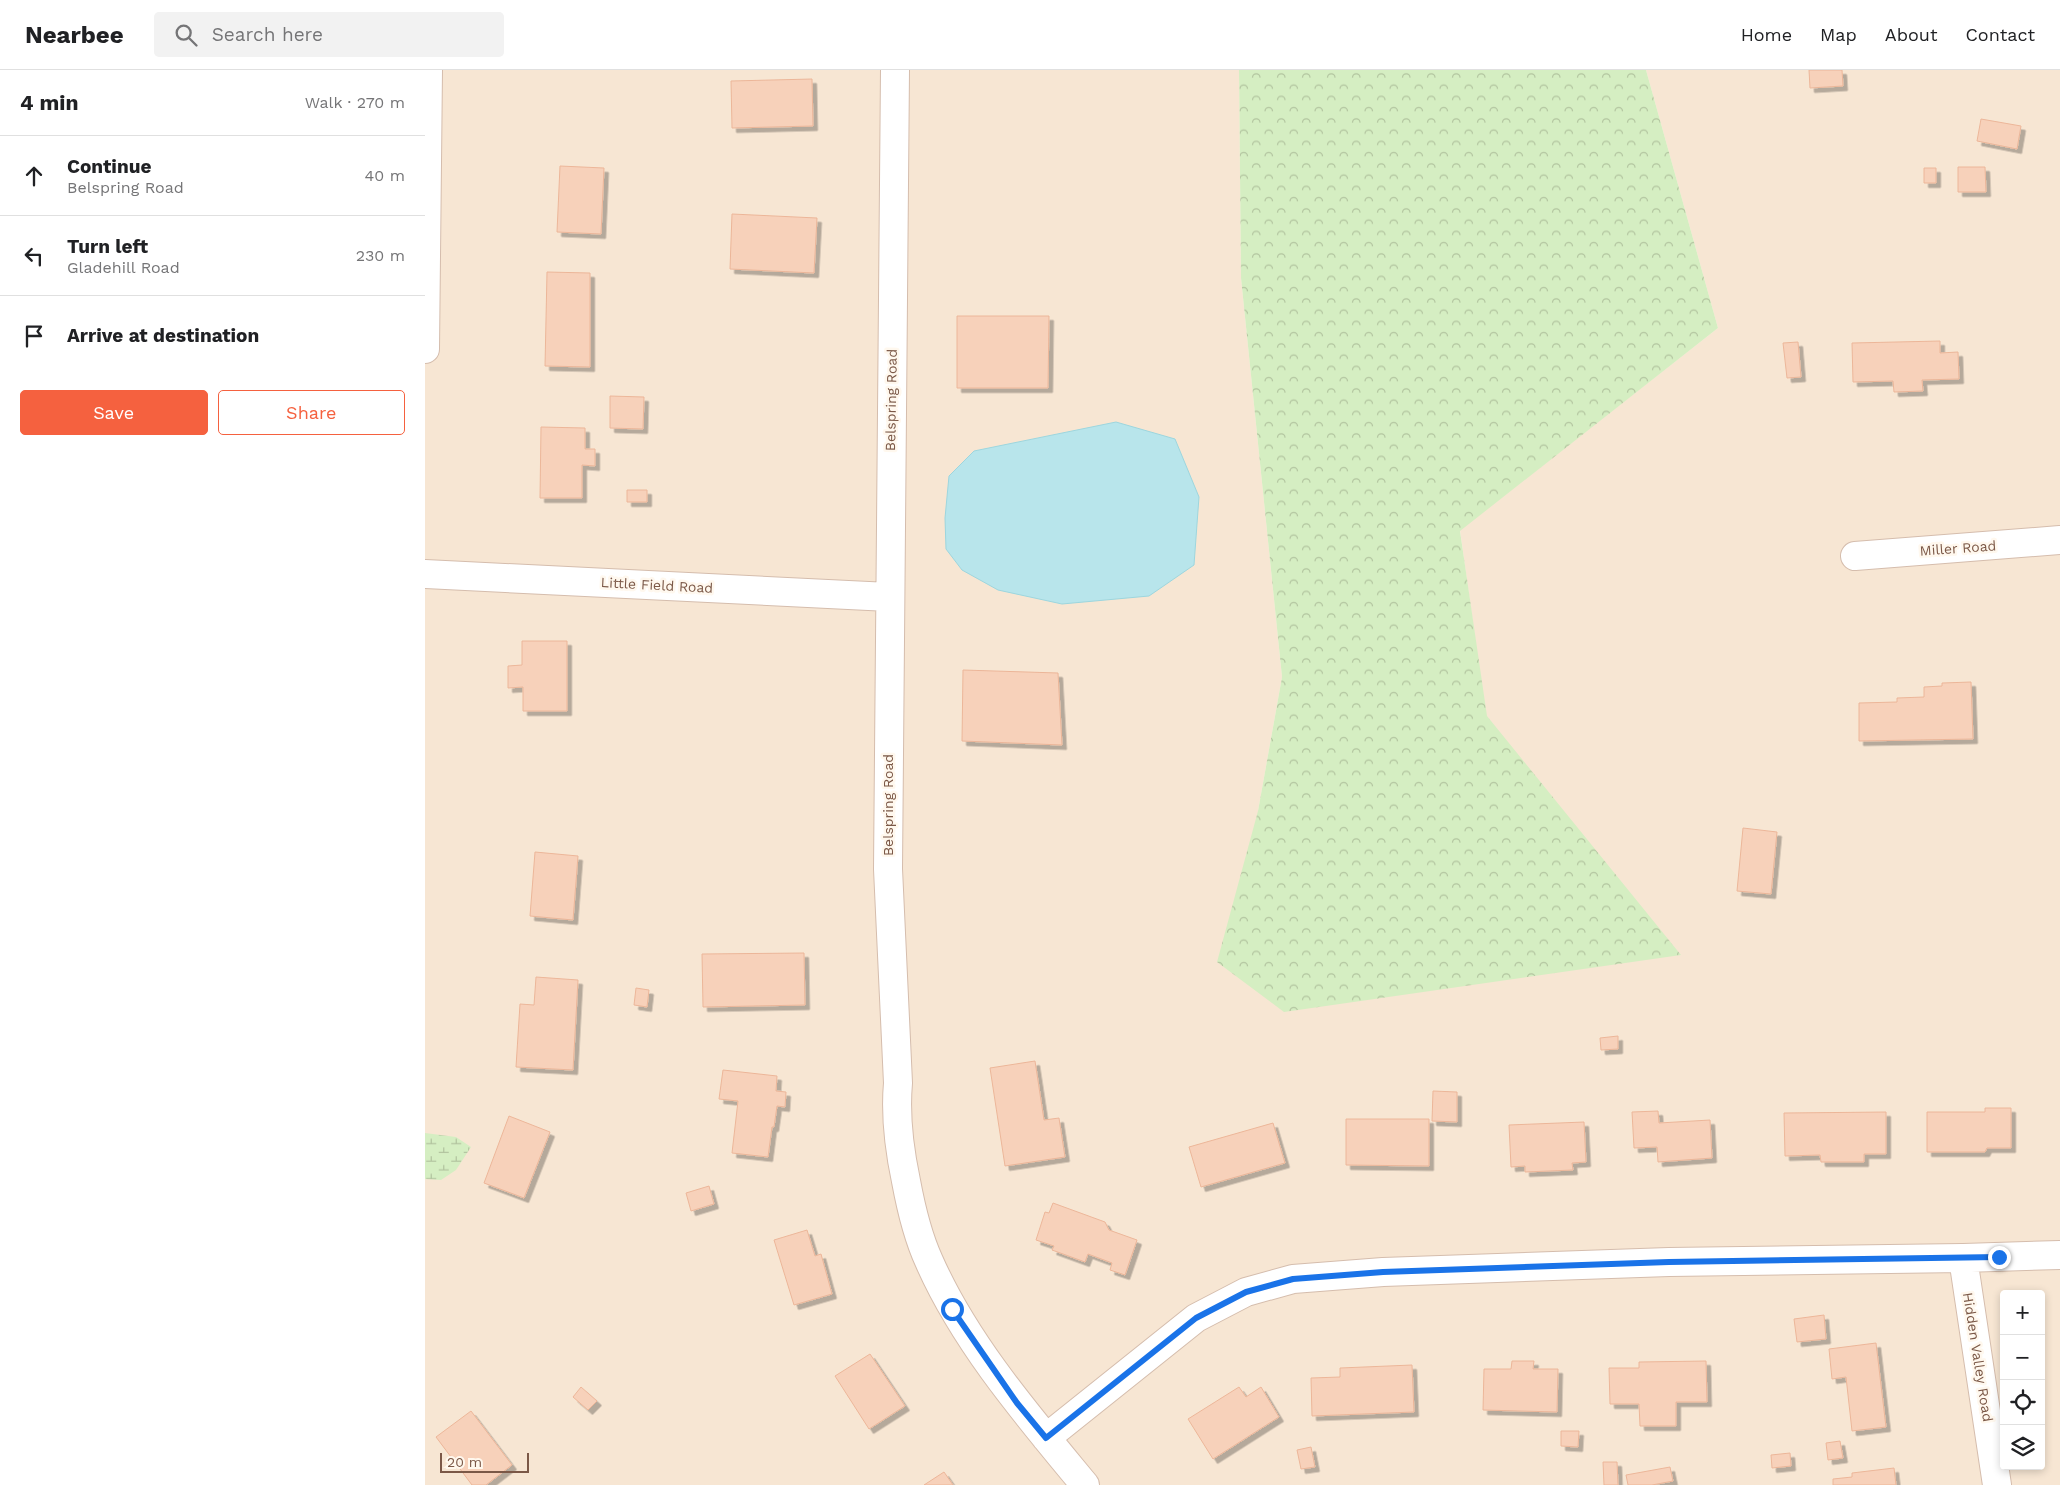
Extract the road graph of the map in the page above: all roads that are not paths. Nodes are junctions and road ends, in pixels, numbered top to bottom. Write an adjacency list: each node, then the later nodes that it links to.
1 (428, 70): 3 (street)
2 (895, 70): 8 (street, Belspring Road)
3 (425, 241): 4 (street)
4 (425, 349)
5 (2060, 540): 6 (street, Miller Road)
6 (1855, 556)
7 (425, 574): 8 (street, Little Field Road)
8 (889, 597): 11 (street, Belspring Road)
9 (2060, 1255): 10 (street)
10 (1963, 1258): 11 (street); 13 (street, Hidden Valley Road)
11 (1046, 1438): 12 (street, Belspring Road)
12 (1085, 1485)
13 (1997, 1485)

